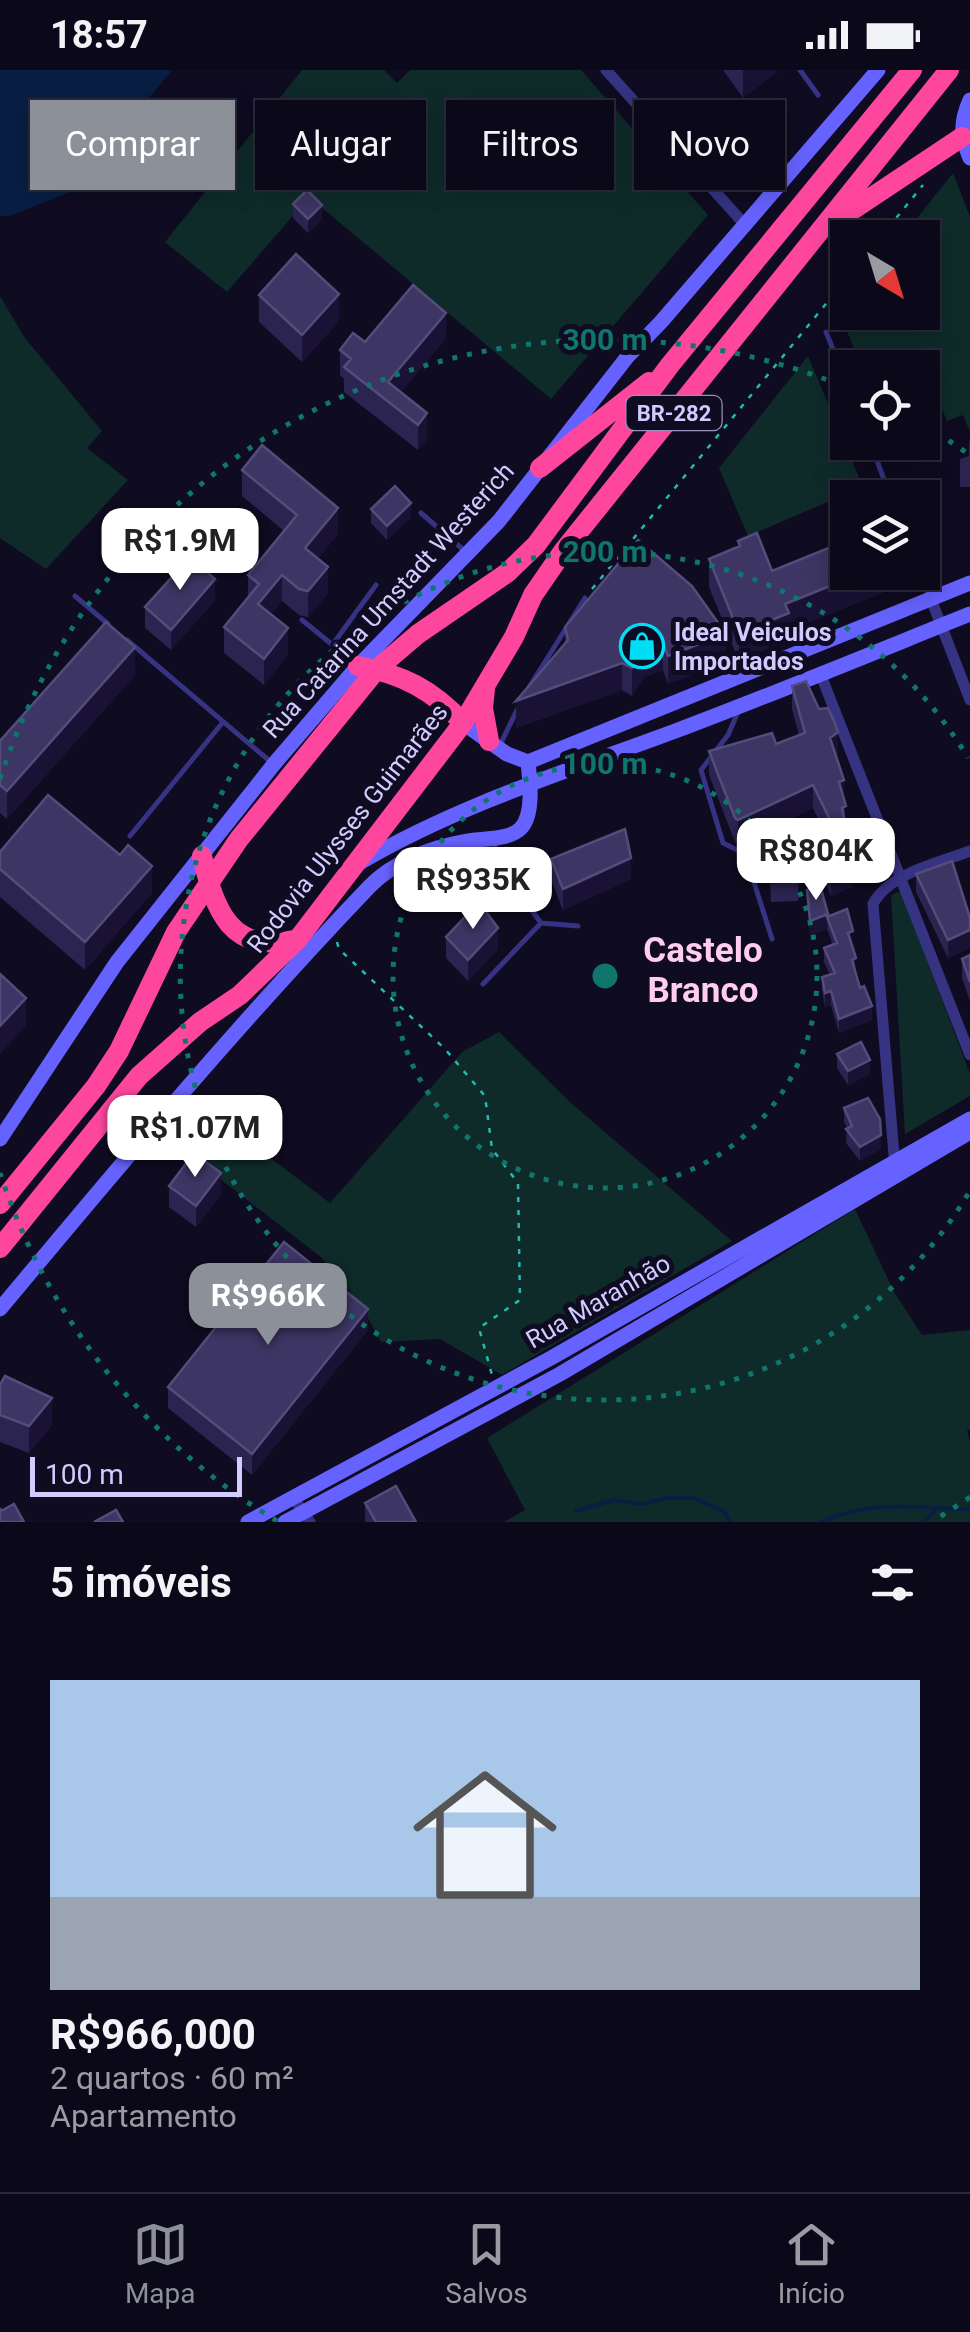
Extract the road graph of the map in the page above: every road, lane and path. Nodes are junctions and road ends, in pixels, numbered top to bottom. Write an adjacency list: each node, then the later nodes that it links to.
1 (606, 70): 12 (street)
2 (800, 70): 6 (lane)
3 (878, 70): 12 (street, Rua Catarina Umstadt Westerich)
4 (912, 70): 17 (highway, BR-282)
5 (948, 70): 13 (highway, Rodovia Ulysses Guimarães / BR-282)
6 (818, 95)
7 (970, 100): 8 (street)
8 (966, 132): 9 (street); 13 (highway)
9 (970, 158)
10 (926, 180): 11 (path)
11 (894, 220)
12 (746, 226): 18 (street, Rua Catarina Umstadt Westerich)
13 (818, 234): 34 (highway, Rodovia Ulysses Guimarães / BR-282)
14 (830, 299): 25 (path)
15 (826, 332): 16 (lane)
16 (833, 350)
17 (670, 366): 18 (highway); 31 (highway, BR-282)
18 (540, 468): 20 (street, Rua Catarina Umstadt Westerich)
19 (421, 513): 20 (lane)
20 (469, 554): 31 (street, Rua Catarina Umstadt Westerich)
21 (970, 583): 26 (street)
22 (376, 585): 30 (lane)
23 (927, 590): 26 (lane)
24 (75, 596): 37 (lane)
25 (584, 598): 39 (lane)
26 (930, 599): 29 (street); 33 (street)
27 (970, 614): 29 (street)
28 (302, 620): 30 (lane)
29 (940, 626): 32 (street); 35 (street)
30 (332, 644): 31 (lane)
31 (367, 668): 38 (highway); 41 (street, Rua Catarina Umstadt Westerich); 49 (highway, BR-282)
32 (820, 673): 36 (street); 48 (street)
33 (731, 681): 36 (lane); 40 (street)
34 (485, 687): 38 (highway, Rodovia Ulysses Guimarães / BR-282); 39 (highway)
35 (970, 700)
36 (740, 706): 42 (street); 54 (lane)
37 (224, 722): 41 (lane); 43 (lane)
38 (463, 723): 39 (street); 47 (highway, Rodovia Ulysses Guimarães / BR-282)
39 (494, 745): 40 (street)
40 (528, 762): 42 (street)
41 (274, 764): 46 (street, Rua Catarina Umstadt Westerich)
42 (530, 782): 44 (street); 47 (street)
43 (130, 836)
44 (493, 836): 50 (lane); 51 (street)
45 (970, 851): 48 (street)
46 (202, 856): 49 (highway); 58 (street, Rua Catarina Umstadt Westerich)
47 (353, 866): 53 (highway, Rodovia Ulysses Guimarães / BR-282)
48 (899, 880): 56 (street); 60 (street)
49 (209, 883): 53 (highway); 62 (highway, BR-282)
50 (542, 923): 52 (lane); 55 (lane)
51 (333, 926): 66 (street); 69 (path)
52 (578, 926)
53 (298, 938): 63 (highway, Rodovia Ulysses Guimarães / BR-282)
54 (772, 939)
55 (483, 984)
56 (970, 1055)
57 (970, 1119): 60 (street, Rua Maranhão)
58 (3, 1129)
59 (970, 1132): 60 (street, Rua Maranhão)
60 (895, 1168): 61 (street, Rua Maranhão)
61 (839, 1201): 64 (street, Rua Maranhão); 65 (street, Rua Maranhão)
62 (0, 1204)
63 (0, 1248)
64 (669, 1290): 65 (street); 67 (street, Rua Maranhão)
65 (679, 1306): 68 (street, Rua Maranhão)
66 (0, 1308)
67 (550, 1358): 68 (street); 69 (street, Rua Maranhão)
68 (560, 1374): 71 (street, Rua Maranhão)
69 (495, 1388): 70 (street, Rua Maranhão)
70 (436, 1419): 71 (street); 72 (street, Rua Maranhão)
71 (445, 1435): 73 (street, Rua Maranhão)
72 (293, 1496): 73 (street); 74 (street, Rua Maranhão)
73 (306, 1517): 75 (street, Rua Maranhão)
74 (248, 1522)
75 (285, 1522)

